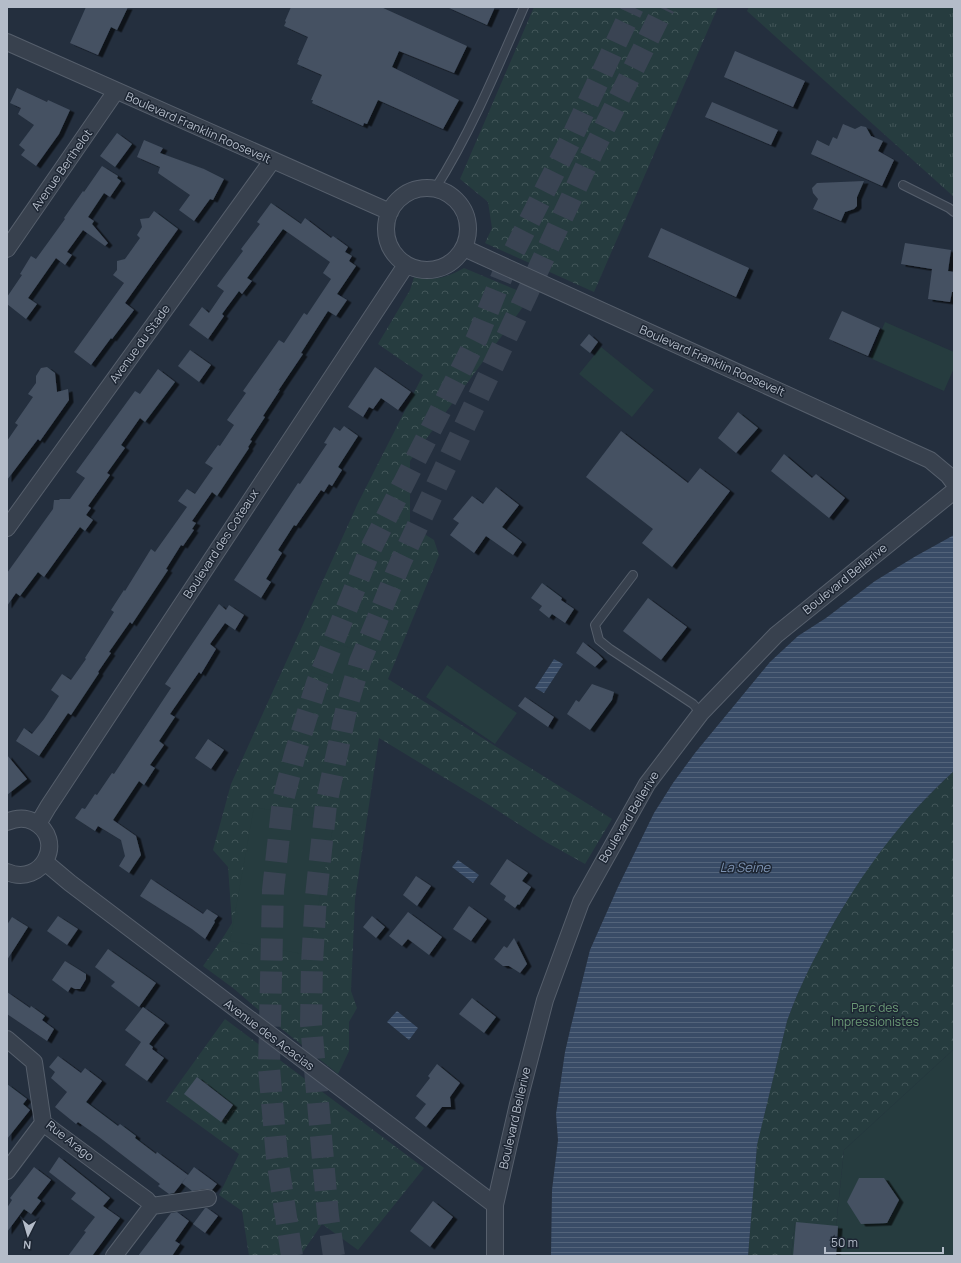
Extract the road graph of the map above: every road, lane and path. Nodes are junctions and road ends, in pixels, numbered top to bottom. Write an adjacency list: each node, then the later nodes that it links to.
1 (524, 7): 6 (lane)
2 (7, 42): 3 (street, Boulevard Franklin Roosevelt)
3 (116, 91): 4 (street, Boulevard Franklin Roosevelt); 10 (street, Avenue Berthelot)
4 (272, 161): 7 (street, Boulevard Franklin Roosevelt); 14 (street, Avenue du Stade)
5 (903, 185): 8 (lane)
6 (435, 189): 7 (street); 9 (street)
7 (390, 212): 11 (street)
8 (954, 212)
9 (464, 248): 11 (street); 12 (street, Boulevard Franklin Roosevelt)
10 (7, 249)
11 (406, 265): 18 (street, Boulevard des Coteaux)
12 (954, 483)
13 (954, 491): 16 (street, Boulevard Bellerive)
14 (7, 528)
15 (633, 575): 16 (lane)
16 (701, 713): 25 (street, Boulevard Bellerive)
17 (7, 822): 18 (street)
18 (38, 824): 19 (street)
19 (45, 862): 20 (street); 25 (street, Avenue des Acacias)
20 (7, 872)
21 (7, 1039): 22 (street, Rue Arago)
22 (43, 1123): 23 (street); 26 (street, Rue Arago)
23 (7, 1172)
24 (208, 1198): 26 (street)
25 (495, 1205): 28 (street, Boulevard Bellerive)
26 (152, 1206): 27 (street)
27 (114, 1256)
28 (495, 1256)

